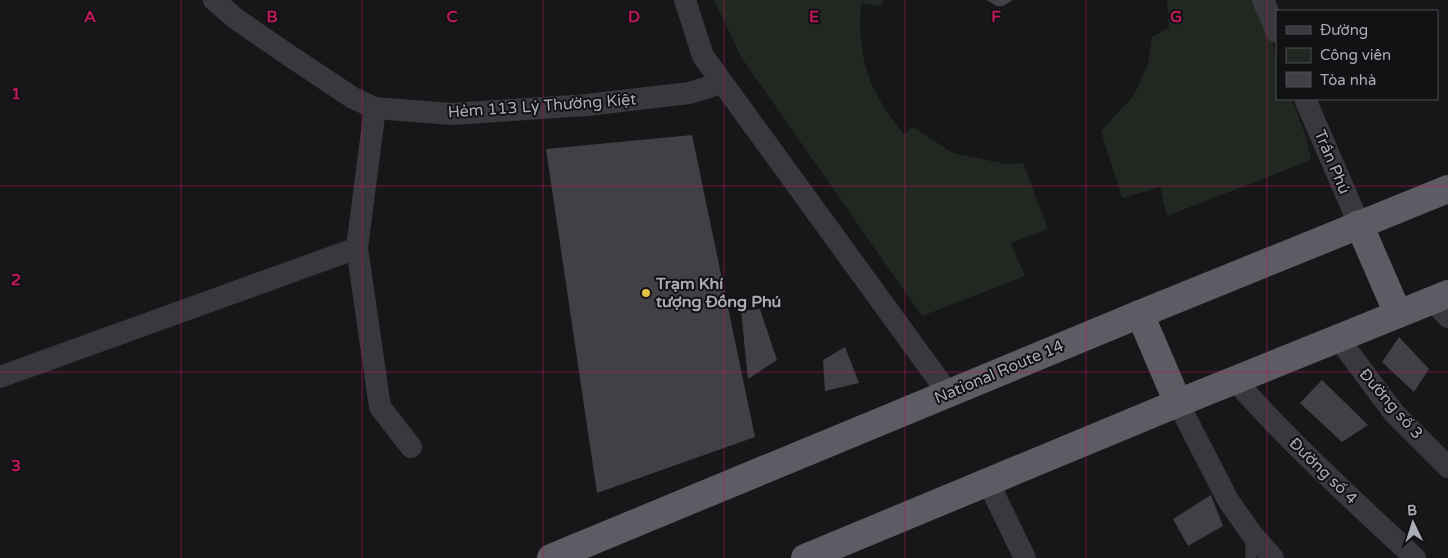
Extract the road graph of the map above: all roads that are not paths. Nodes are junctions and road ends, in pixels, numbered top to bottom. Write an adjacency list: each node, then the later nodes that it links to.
1 (214, 0): 7 (street, Hẻm 113 Lý Thường Kiệt)
2 (685, 0): 5 (street)
3 (1263, 0): 4 (street)
4 (1276, 30)
5 (722, 83): 7 (street, Hẻm 113 Lý Thường Kiệt); 17 (street)
6 (1305, 100): 9 (street, Trần Phú)
7 (375, 108): 10 (street)
8 (1448, 188): 9 (highway, National Route 14)
9 (1359, 224): 12 (highway, National Route 14); 13 (highway)
10 (357, 248): 15 (street); 19 (street)
11 (1443, 304): 13 (highway)
12 (1140, 314): 17 (highway, National Route 14); 18 (highway)
13 (1398, 314): 14 (highway)
14 (1338, 338): 16 (highway); 20 (street, Đường số 3)
15 (0, 378)
16 (1235, 380): 18 (highway); 28 (street, Đường số 4)
17 (948, 393): 23 (highway, National Route 14)
18 (1178, 403): 21 (highway); 22 (street)
19 (411, 447)
20 (1448, 467)
21 (988, 482): 24 (highway); 25 (street)
22 (1251, 533): 26 (lane); 27 (street)
23 (551, 558)
24 (805, 558)
25 (1025, 558)
26 (1252, 558)
27 (1273, 558)
28 (1415, 558)

